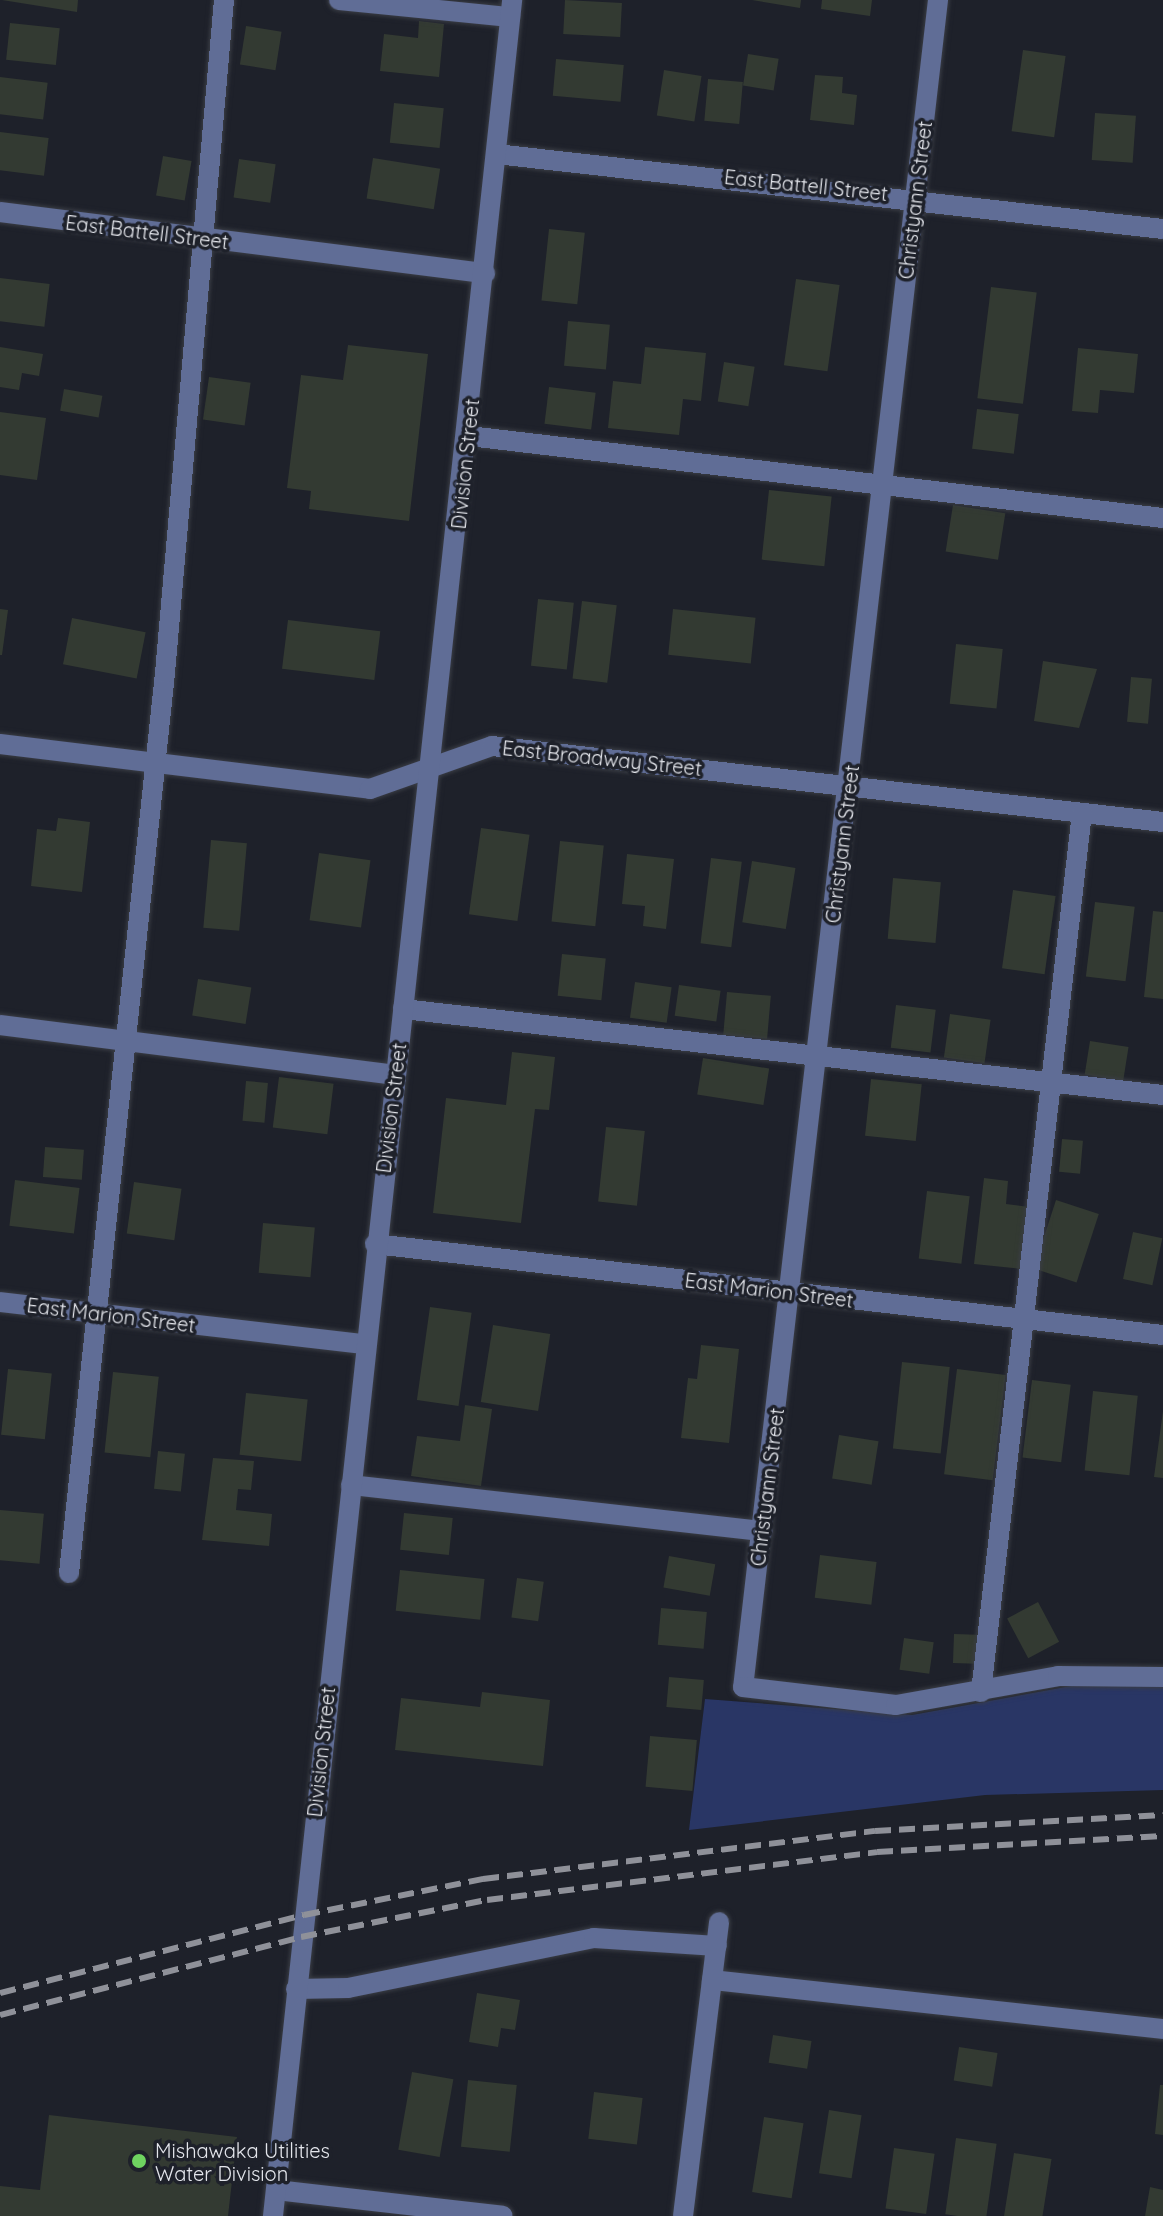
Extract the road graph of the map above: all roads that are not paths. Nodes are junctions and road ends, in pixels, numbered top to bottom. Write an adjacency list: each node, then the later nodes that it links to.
1 (224, 0): 9 (street)
2 (339, 0): 4 (street)
3 (938, 0): 6 (street, Christyann Street)
4 (511, 9): 5 (street, Division Street)
5 (496, 154): 6 (street, East Battell Street); 10 (street, Division Street)
6 (915, 198): 8 (street, East Battell Street); 12 (street, Christyann Street)
7 (0, 212): 9 (street, East Battell Street)
8 (1163, 229)
9 (201, 239): 10 (street, East Battell Street); 15 (street)
10 (485, 273): 11 (street, Division Street)
11 (469, 436): 12 (street); 16 (street, Division Street)
12 (883, 483): 13 (street); 17 (street, Christyann Street)
13 (1163, 518)
14 (0, 744): 15 (street, East Broadway Street)
15 (155, 763): 16 (street, East Broadway Street); 22 (street)
16 (432, 765): 17 (street, East Broadway Street); 20 (street, Division Street)
17 (849, 785): 18 (street, East Broadway Street); 23 (street, Christyann Street)
18 (1082, 813): 19 (street, East Broadway Street); 25 (street)
19 (1163, 822)
20 (403, 1009): 23 (street); 24 (street, Division Street)
21 (0, 1025): 22 (street)
22 (122, 1039): 24 (street); 30 (street)
23 (817, 1056): 25 (street); 28 (street, Christyann Street)
24 (396, 1075): 27 (street, Division Street)
25 (1052, 1082): 26 (street); 31 (street)
26 (1163, 1095)
27 (375, 1244): 28 (street, East Marion Street); 33 (street, Division Street)
28 (791, 1292): 31 (street, East Marion Street); 35 (street, Christyann Street)
29 (0, 1302): 30 (street, East Marion Street)
30 (99, 1314): 33 (street, East Marion Street); 36 (street)
31 (1023, 1320): 32 (street, East Marion Street); 38 (street)
32 (1163, 1335)
33 (365, 1344): 34 (street, Division Street)
34 (351, 1485): 35 (street); 42 (street, Division Street)
35 (762, 1531): 38 (street, Christyann Street)
36 (69, 1573)
37 (1163, 1677): 38 (street)
38 (981, 1692)
39 (719, 1922): 40 (street)
40 (717, 1946): 41 (street); 42 (street)
41 (712, 1980): 43 (street); 47 (street)
42 (296, 1989): 44 (street, Division Street)
43 (1163, 2029)
44 (276, 2190): 45 (street, Division Street); 46 (street)
45 (273, 2216)
46 (503, 2216)
47 (683, 2216)

